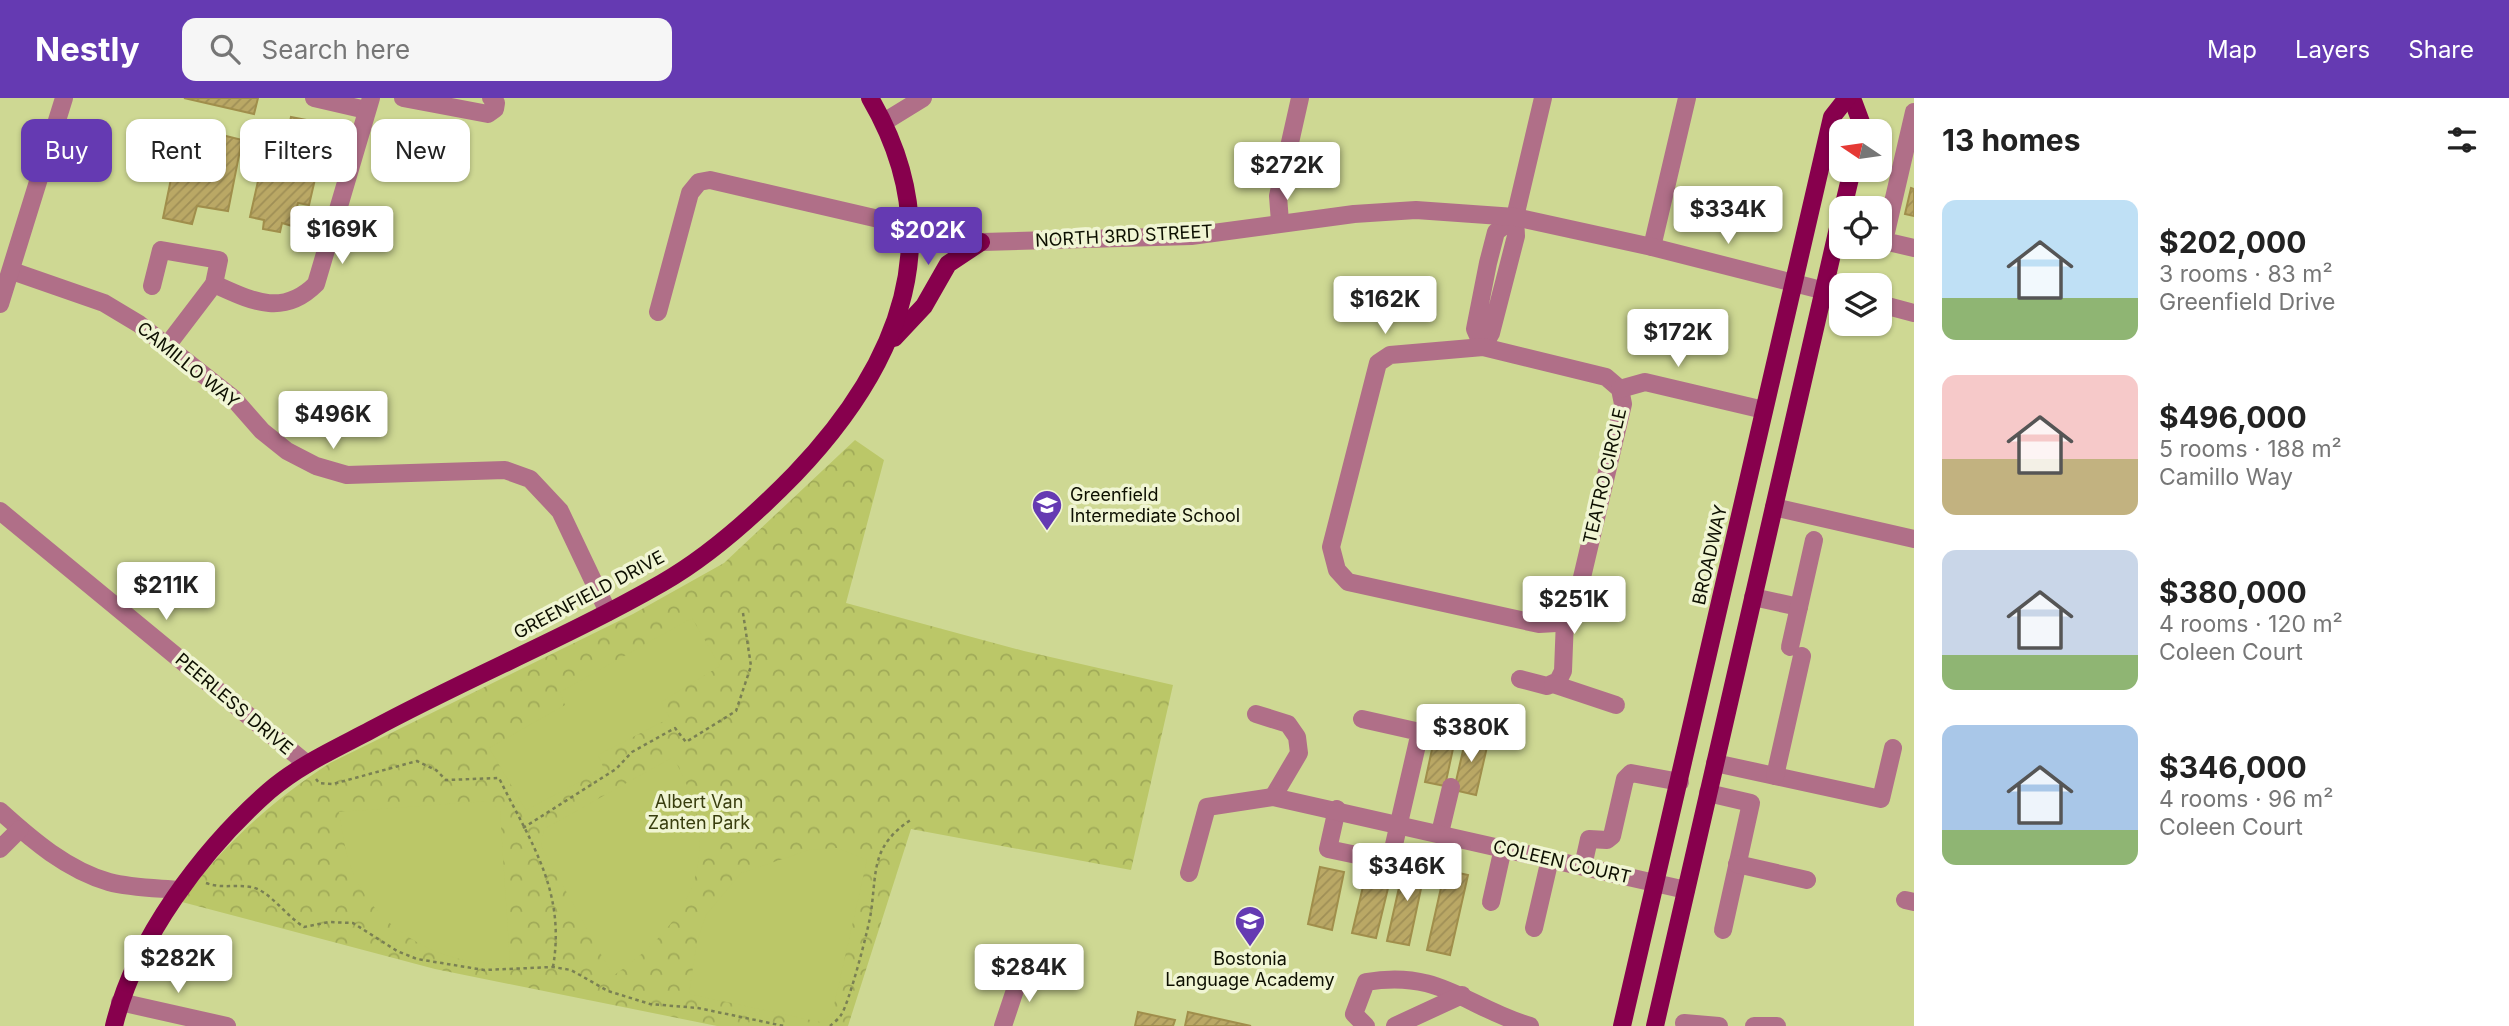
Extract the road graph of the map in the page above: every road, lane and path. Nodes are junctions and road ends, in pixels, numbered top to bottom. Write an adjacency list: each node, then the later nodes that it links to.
1 (64, 98): 22 (street)
2 (314, 98): 11 (street)
3 (403, 98): 4 (street)
4 (491, 98)
5 (870, 98): 14 (main road, GREENFIELD DRIVE)
6 (923, 98): 14 (street)
7 (1300, 98): 16 (street)
8 (1543, 98): 15 (street)
9 (1687, 98): 19 (street)
10 (1850, 98): 13 (main road, BROADWAY); 23 (main road, BROADWAY)
11 (369, 104): 24 (street)
12 (1914, 112): 20 (street)
13 (1859, 119)
14 (884, 122): 17 (main road, GREENFIELD DRIVE)
15 (1515, 217): 16 (street, NORTH 3RD STREET); 19 (street, NORTH 3RD STREET); 34 (street)
16 (1280, 222): 18 (street, NORTH 3RD STREET)
17 (911, 229): 18 (street, NORTH 3RD STREET); 30 (street, NORTH 3RD STREET); 32 (main road, GREENFIELD DRIVE)
18 (981, 242): 32 (main road)
19 (1652, 247): 23 (street, NORTH 3RD STREET)
20 (1914, 248)
21 (1831, 259): 26 (main road)
22 (12, 271): 28 (street); 33 (street, CAMILLO WAY)
23 (1794, 283): 26 (street, NORTH 3RD STREET); 36 (main road, BROADWAY)
24 (214, 284): 25 (street); 33 (street)
25 (152, 286)
26 (1824, 288): 27 (street, NORTH 3RD STREET); 37 (main road)
27 (1829, 290)
28 (0, 304)
29 (1892, 307): 31 (street)
30 (658, 312)
31 (1914, 313)
32 (887, 346): 43 (main road, GREENFIELD DRIVE)
33 (166, 347): 43 (street, CAMILLO WAY)
34 (1483, 347): 35 (street, TEATRO CIRCLE); 45 (street, TEATRO CIRCLE)
35 (1620, 390): 36 (street); 45 (street, TEATRO CIRCLE)
36 (1764, 410): 55 (main road, BROADWAY)
37 (1773, 507): 39 (street); 41 (main road)
38 (0, 511): 53 (street, PEERLESS DRIVE)
39 (1914, 539)
40 (1814, 540): 42 (street)
41 (1753, 597): 42 (street); 52 (main road)
42 (1799, 607): 54 (street)
43 (608, 612): 53 (main road, GREENFIELD DRIVE)
44 (744, 613): 63 (path)
45 (1565, 619): 47 (street)
46 (1520, 679): 47 (street)
47 (1553, 684): 48 (street)
48 (1616, 705)
49 (1256, 714): 58 (street)
50 (1362, 719): 62 (street)
51 (1893, 748): 54 (street)
52 (1715, 763): 54 (street); 57 (main road)
53 (307, 764): 63 (path); 73 (main road, GREENFIELD DRIVE)
54 (1776, 776)
55 (1680, 782): 70 (street); 74 (main road, BROADWAY)
56 (1451, 787): 65 (street)
57 (1708, 793): 69 (street); 75 (main road)
58 (1273, 797): 59 (street, COLEEN COURT); 71 (street, COLEEN COURT)
59 (1337, 809): 62 (street, COLEEN COURT); 62 (street)
60 (0, 811): 64 (street)
61 (912, 819): 88 (path)
62 (1399, 824): 65 (street, COLEEN COURT)
63 (523, 828): 79 (path)
64 (20, 829): 67 (street); 73 (street)
65 (1440, 833): 66 (street, COLEEN COURT)
66 (1503, 848): 68 (street, COLEEN COURT); 76 (street)
67 (0, 849)
68 (1550, 859): 70 (street, COLEEN COURT); 77 (street)
69 (1737, 864): 72 (street); 78 (street)
70 (1583, 866): 74 (street, COLEEN COURT)
71 (1189, 873)
72 (1807, 880)
73 (185, 883): 79 (path); 82 (main road, GREENFIELD DRIVE)
74 (1657, 884): 75 (street, COLEEN COURT); 93 (main road, BROADWAY)
75 (1686, 890): 83 (main road)
76 (1491, 902)
77 (1534, 928)
78 (1723, 930)
79 (553, 967): 87 (path)
80 (1021, 972): 89 (street)
81 (1462, 995): 90 (street); 91 (street); 92 (street)
82 (120, 1002): 85 (main road, GREENFIELD DRIVE); 86 (street)
83 (1656, 1022): 84 (street)
84 (1684, 1025): 94 (street)
85 (114, 1026)
86 (227, 1026)
87 (784, 1026)
88 (830, 1026)
89 (1003, 1026)
90 (1366, 1026)
91 (1395, 1026)
92 (1530, 1026)
93 (1622, 1026)
94 (1719, 1026)
95 (1754, 1026): 96 (street)
96 (1777, 1026)

